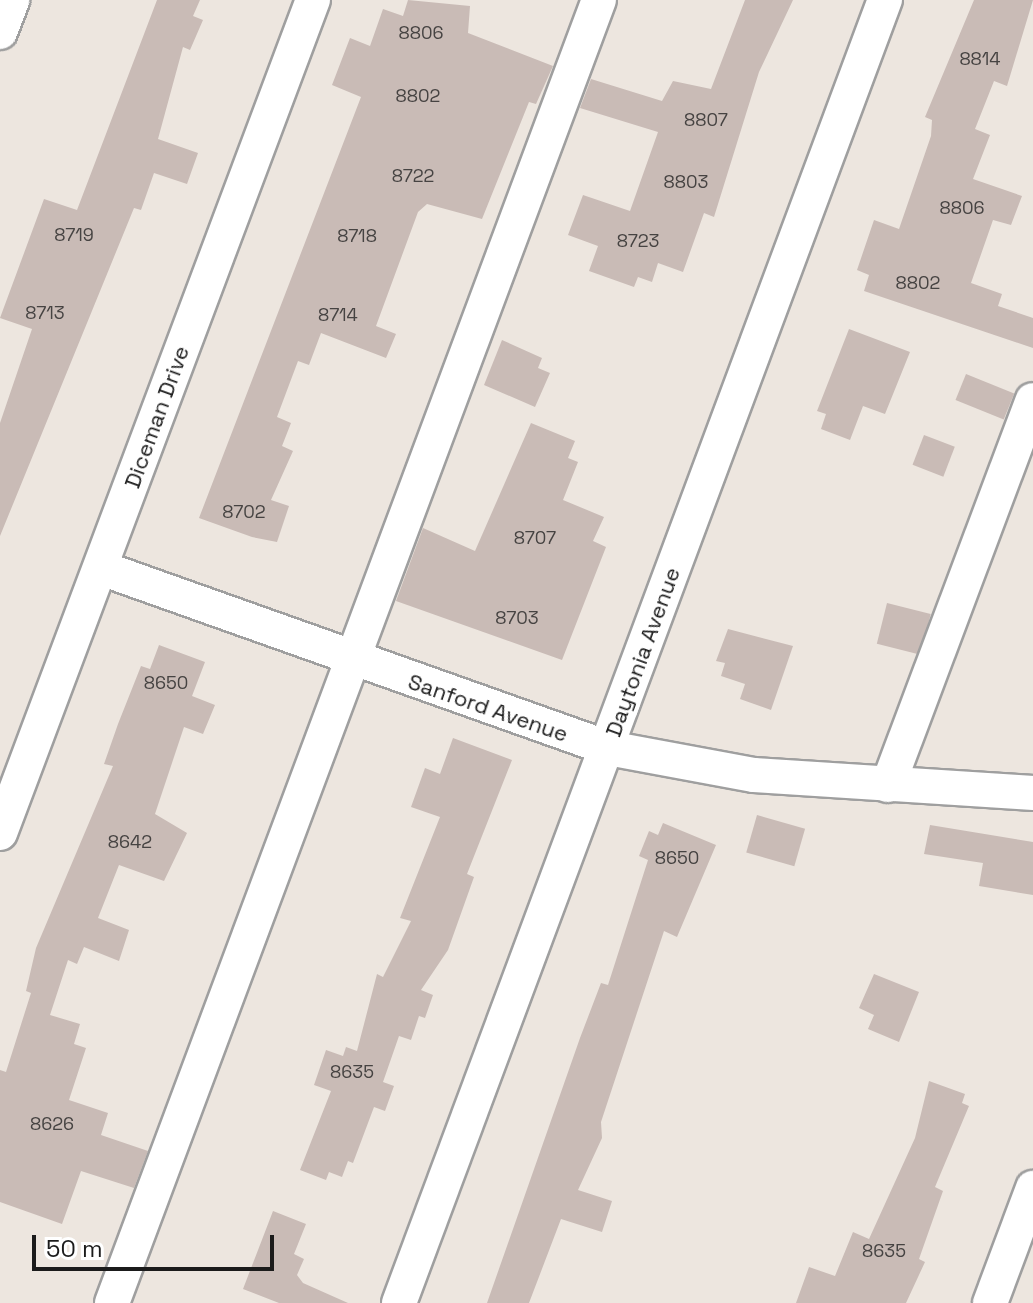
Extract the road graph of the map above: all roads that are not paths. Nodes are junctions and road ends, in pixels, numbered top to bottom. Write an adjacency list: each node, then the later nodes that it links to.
1 (12, 0): 5 (street)
2 (313, 0): 7 (street, Diceman Drive)
3 (599, 0): 8 (street)
4 (885, 0): 9 (street, Daytonia Avenue)
5 (0, 32)
6 (1033, 400): 10 (street)
7 (101, 568): 8 (street, Sanford Avenue); 12 (street, Diceman Drive)
8 (351, 659): 9 (street, Sanford Avenue); 14 (street)
9 (608, 748): 10 (street, Sanford Avenue); 15 (street, Daytonia Avenue)
10 (888, 785): 11 (street, Sanford Avenue)
11 (1033, 793)
12 (0, 833)
13 (1033, 1188): 16 (street)
14 (112, 1303)
15 (399, 1303)
16 (990, 1303)

